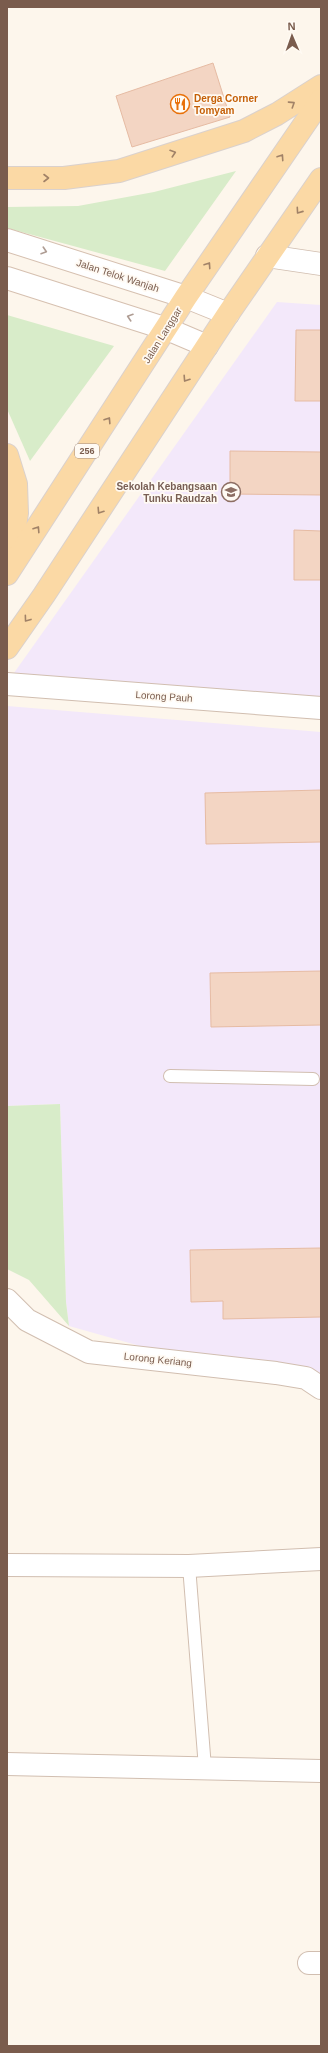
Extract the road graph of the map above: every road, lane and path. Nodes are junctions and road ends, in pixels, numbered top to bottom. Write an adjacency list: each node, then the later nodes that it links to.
1 (321, 86): 3 (main road, one-way to 1)
2 (321, 100): 9 (main road, Jalan Langgar / 256, one-way to 2)
3 (7, 178)
4 (321, 179): 6 (main road, one-way to 6)
5 (7, 240): 9 (street, Jalan Telok Wanjah, one-way to 9)
6 (267, 256): 7 (street); 10 (main road)
7 (321, 264)
8 (7, 278): 11 (street, one-way to 8)
9 (186, 297): 10 (street, Jalan Telok Wanjah); 11 (main road, Jalan Langgar / 256)
10 (228, 314): 12 (main road)
11 (167, 329): 12 (street); 14 (main road, Jalan Langgar / 256, one-way to 11)
12 (208, 346): 15 (main road, one-way to 15)
13 (7, 455): 14 (main road)
14 (7, 574)
15 (7, 648)
16 (7, 684): 17 (street, Lorong Pauh)
17 (321, 708)
18 (170, 1076): 19 (lane)
19 (312, 1080)
20 (7, 1300): 21 (street, Lorong Keriang)
21 (321, 1388)
22 (321, 1559): 24 (street)
23 (7, 1565): 24 (street)
24 (188, 1566): 26 (lane)
25 (7, 1764): 26 (street)
26 (206, 1768): 27 (street)
27 (321, 1771)

